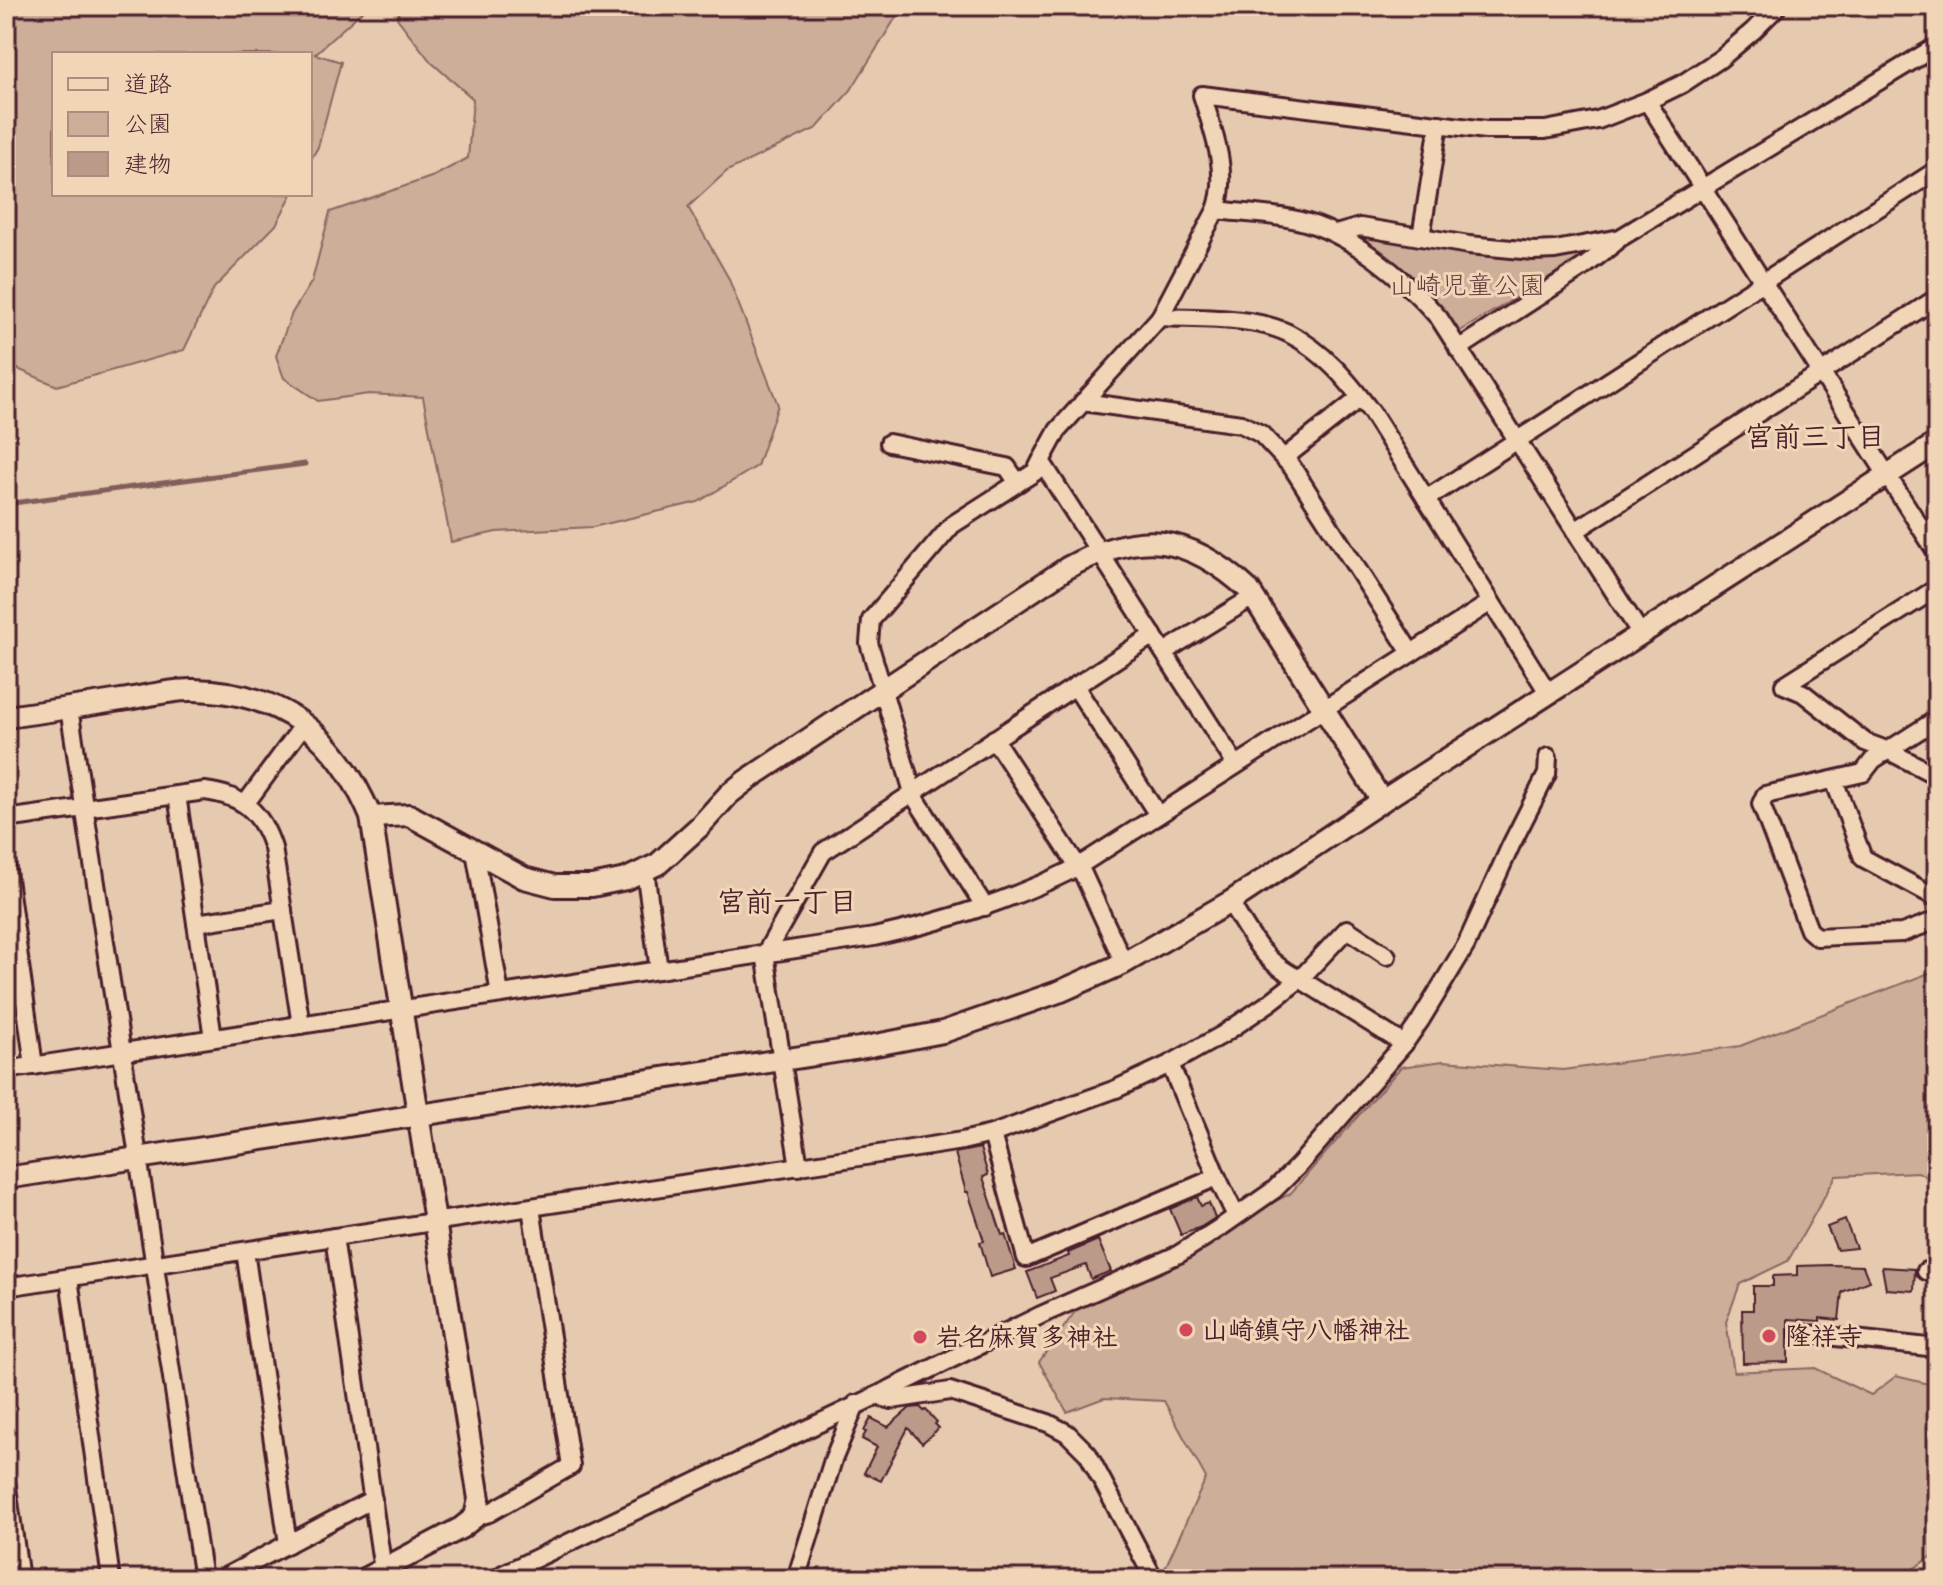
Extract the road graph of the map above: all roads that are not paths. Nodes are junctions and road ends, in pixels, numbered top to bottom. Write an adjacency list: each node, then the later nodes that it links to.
1 (1778, 6): 3 (street)
2 (1937, 46): 6 (street)
3 (1647, 101): 4 (street); 6 (street)
4 (1439, 124): 7 (street); 9 (street)
5 (1937, 170): 11 (street)
6 (1703, 188): 10 (street); 11 (street)
7 (1216, 210): 8 (street); 13 (street)
8 (1336, 234): 9 (street); 14 (street)
9 (1421, 237): 10 (street)
10 (1620, 238): 14 (street)
11 (1763, 281): 15 (street); 18 (street)
12 (1937, 298): 15 (street)
13 (1160, 317): 16 (street); 17 (street)
14 (1458, 349): 18 (street)
15 (1821, 372): 23 (street); 26 (street)
16 (1360, 398): 21 (street); 25 (street)
17 (1083, 402): 21 (street); 22 (street)
18 (1517, 440): 25 (street); 26 (street)
19 (889, 443): 24 (street)
20 (1937, 443): 23 (street)
21 (1284, 458): 35 (street)
22 (1041, 461): 24 (street); 27 (street)
23 (1887, 475): 28 (street); 32 (street)
24 (1018, 483): 37 (street)
25 (1426, 499): 31 (street)
26 (1575, 531): 32 (street)
27 (1100, 552): 30 (street); 33 (street); 37 (street)
28 (1937, 553)
29 (1937, 588): 45 (street)
30 (1253, 597): 34 (street); 40 (street)
31 (1491, 602): 35 (street); 38 (street)
32 (1641, 634): 38 (street)
33 (1153, 635): 34 (street); 36 (street)
34 (1164, 652): 47 (street)
35 (1411, 653): 40 (street)
36 (1075, 686): 44 (street); 55 (street)
37 (883, 690): 50 (street); 61 (street)
38 (1549, 694): 52 (street)
39 (69, 708): 41 (street); 43 (street); 54 (street)
40 (1324, 709): 47 (street); 52 (street)
41 (6, 717)
42 (1937, 719): 45 (street)
43 (304, 724): 53 (street); 56 (street)
44 (994, 739): 50 (street); 60 (street)
45 (1889, 751): 48 (street); 49 (street)
46 (1548, 757): 77 (street)
47 (1236, 765): 55 (street)
48 (1937, 776)
49 (1834, 780): 62 (street); 66 (street)
50 (913, 793): 64 (street); 68 (street)
51 (177, 795): 53 (street); 54 (street); 67 (street)
52 (1382, 801): 63 (street)
53 (246, 803): 65 (street)
54 (84, 808): 57 (street); 78 (street)
55 (1158, 815): 60 (street)
56 (371, 817): 58 (street); 74 (street)
57 (6, 819)
58 (475, 851): 61 (street); 73 (street)
59 (6, 864): 81 (street)
60 (1078, 866): 64 (street); 70 (street)
61 (645, 870): 71 (street)
62 (1937, 898)
63 (1230, 902): 70 (street); 72 (street)
64 (985, 907): 68 (street)
65 (283, 910): 67 (street); 75 (street)
66 (1937, 920)
67 (196, 923): 76 (street)
68 (765, 954): 71 (street); 79 (street)
69 (1387, 956): 72 (street)
70 (1124, 963): 79 (street)
71 (659, 970): 73 (street)
72 (1300, 979): 77 (street); 80 (street)
73 (500, 994): 74 (street)
74 (402, 1009): 75 (street); 83 (street)
75 (301, 1025): 76 (street)
76 (213, 1038): 78 (street)
77 (1404, 1044): 90 (street)
78 (122, 1052): 81 (street); 85 (street)
79 (781, 1059): 83 (street); 86 (street)
80 (1170, 1064): 84 (street); 87 (street)
81 (34, 1066): 82 (street)
82 (6, 1070)
83 (418, 1114): 85 (street); 91 (street)
84 (992, 1134): 86 (street); 87 (street)
85 (138, 1157): 88 (street); 94 (street)
86 (799, 1167): 89 (street)
87 (1217, 1177): 90 (street)
88 (6, 1178)
89 (531, 1208): 91 (street); 103 (street)
90 (1236, 1216): 99 (street)
91 (436, 1222): 92 (street); 103 (street)
92 (334, 1237): 93 (street); 102 (street)
93 (245, 1251): 94 (street); 105 (street)
94 (155, 1265): 95 (street); 109 (street)
95 (69, 1278): 96 (street); 108 (street)
96 (6, 1287)
97 (1799, 1333): 98 (street)
98 (1937, 1348)
99 (876, 1396): 100 (street); 114 (street)
100 (856, 1404): 112 (street); 113 (street)
101 (6, 1480): 104 (street)
102 (373, 1499): 105 (street); 106 (street)
103 (475, 1517): 106 (street)
104 (9, 1528): 107 (street)
105 (288, 1544): 110 (street)
106 (383, 1574): 111 (street)
107 (20, 1579)
108 (111, 1579)
109 (203, 1579)
110 (221, 1579)
111 (364, 1579)
112 (498, 1579)
113 (796, 1579)
114 (1154, 1579)

